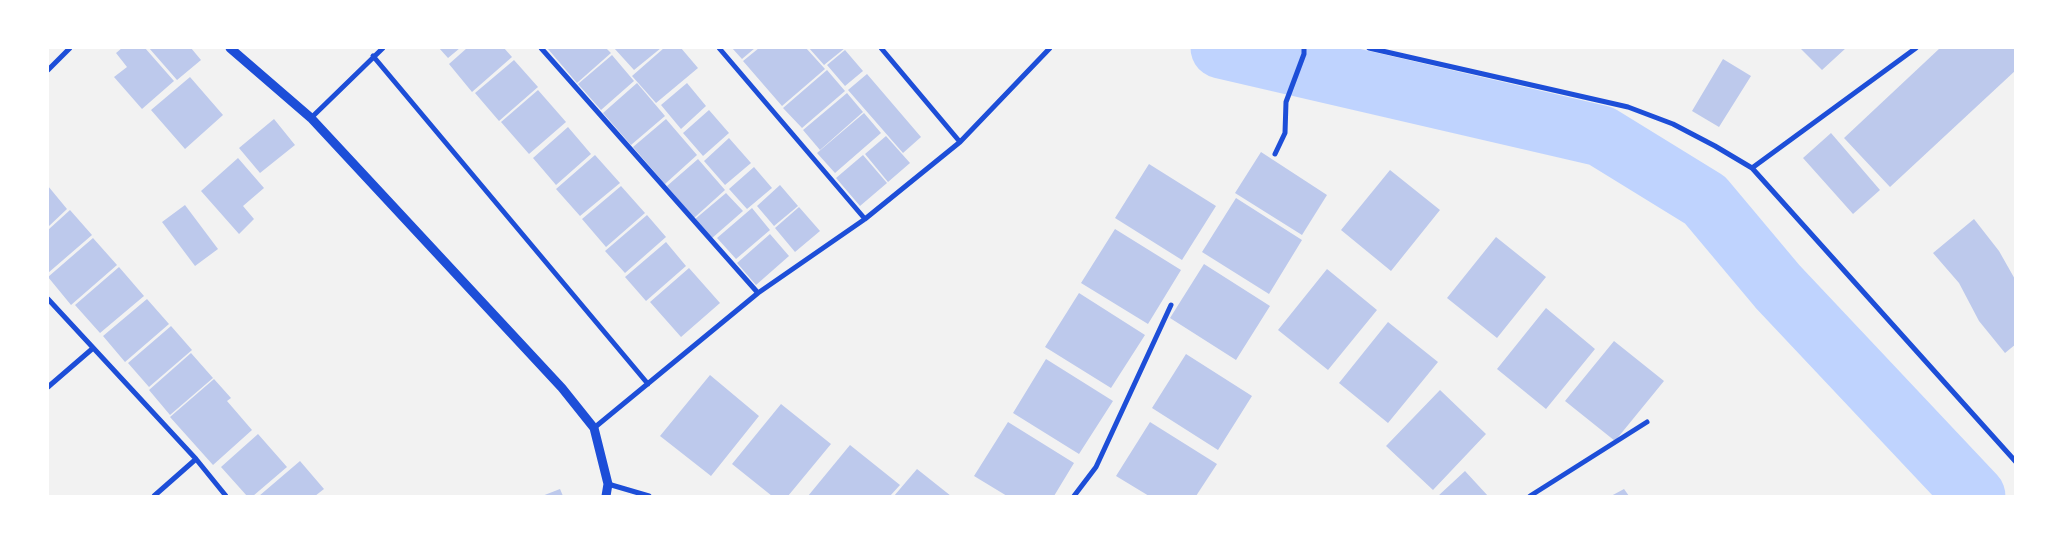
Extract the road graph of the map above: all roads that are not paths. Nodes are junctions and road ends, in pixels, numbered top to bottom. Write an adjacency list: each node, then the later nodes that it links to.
1 (70, 48): 12 (street)
2 (230, 48): 13 (street)
3 (383, 48): 11 (street)
4 (541, 48): 18 (street)
5 (719, 48): 17 (street)
6 (881, 48): 14 (street)
7 (1050, 48): 14 (street)
8 (1304, 48): 15 (street)
9 (1369, 48): 16 (street)
10 (1916, 48): 16 (street)
11 (373, 56): 13 (street); 22 (street)
12 (48, 70)
13 (311, 118): 25 (street)
14 (960, 142): 17 (street)
15 (1274, 154)
16 (1752, 168): 27 (street)
17 (865, 219): 18 (street)
18 (758, 293): 22 (street)
19 (48, 299): 21 (street)
20 (1171, 305): 33 (street)
21 (92, 349): 23 (street); 26 (street)
22 (648, 384): 25 (street)
23 (48, 386)
24 (1647, 422): 34 (street)
25 (594, 428): 28 (street)
26 (196, 459): 29 (street); 30 (street)
27 (2016, 462)
28 (608, 484): 31 (street); 32 (street)
29 (154, 496)
30 (226, 496)
31 (606, 496)
32 (649, 496)
33 (1074, 496)
34 (1530, 496)

